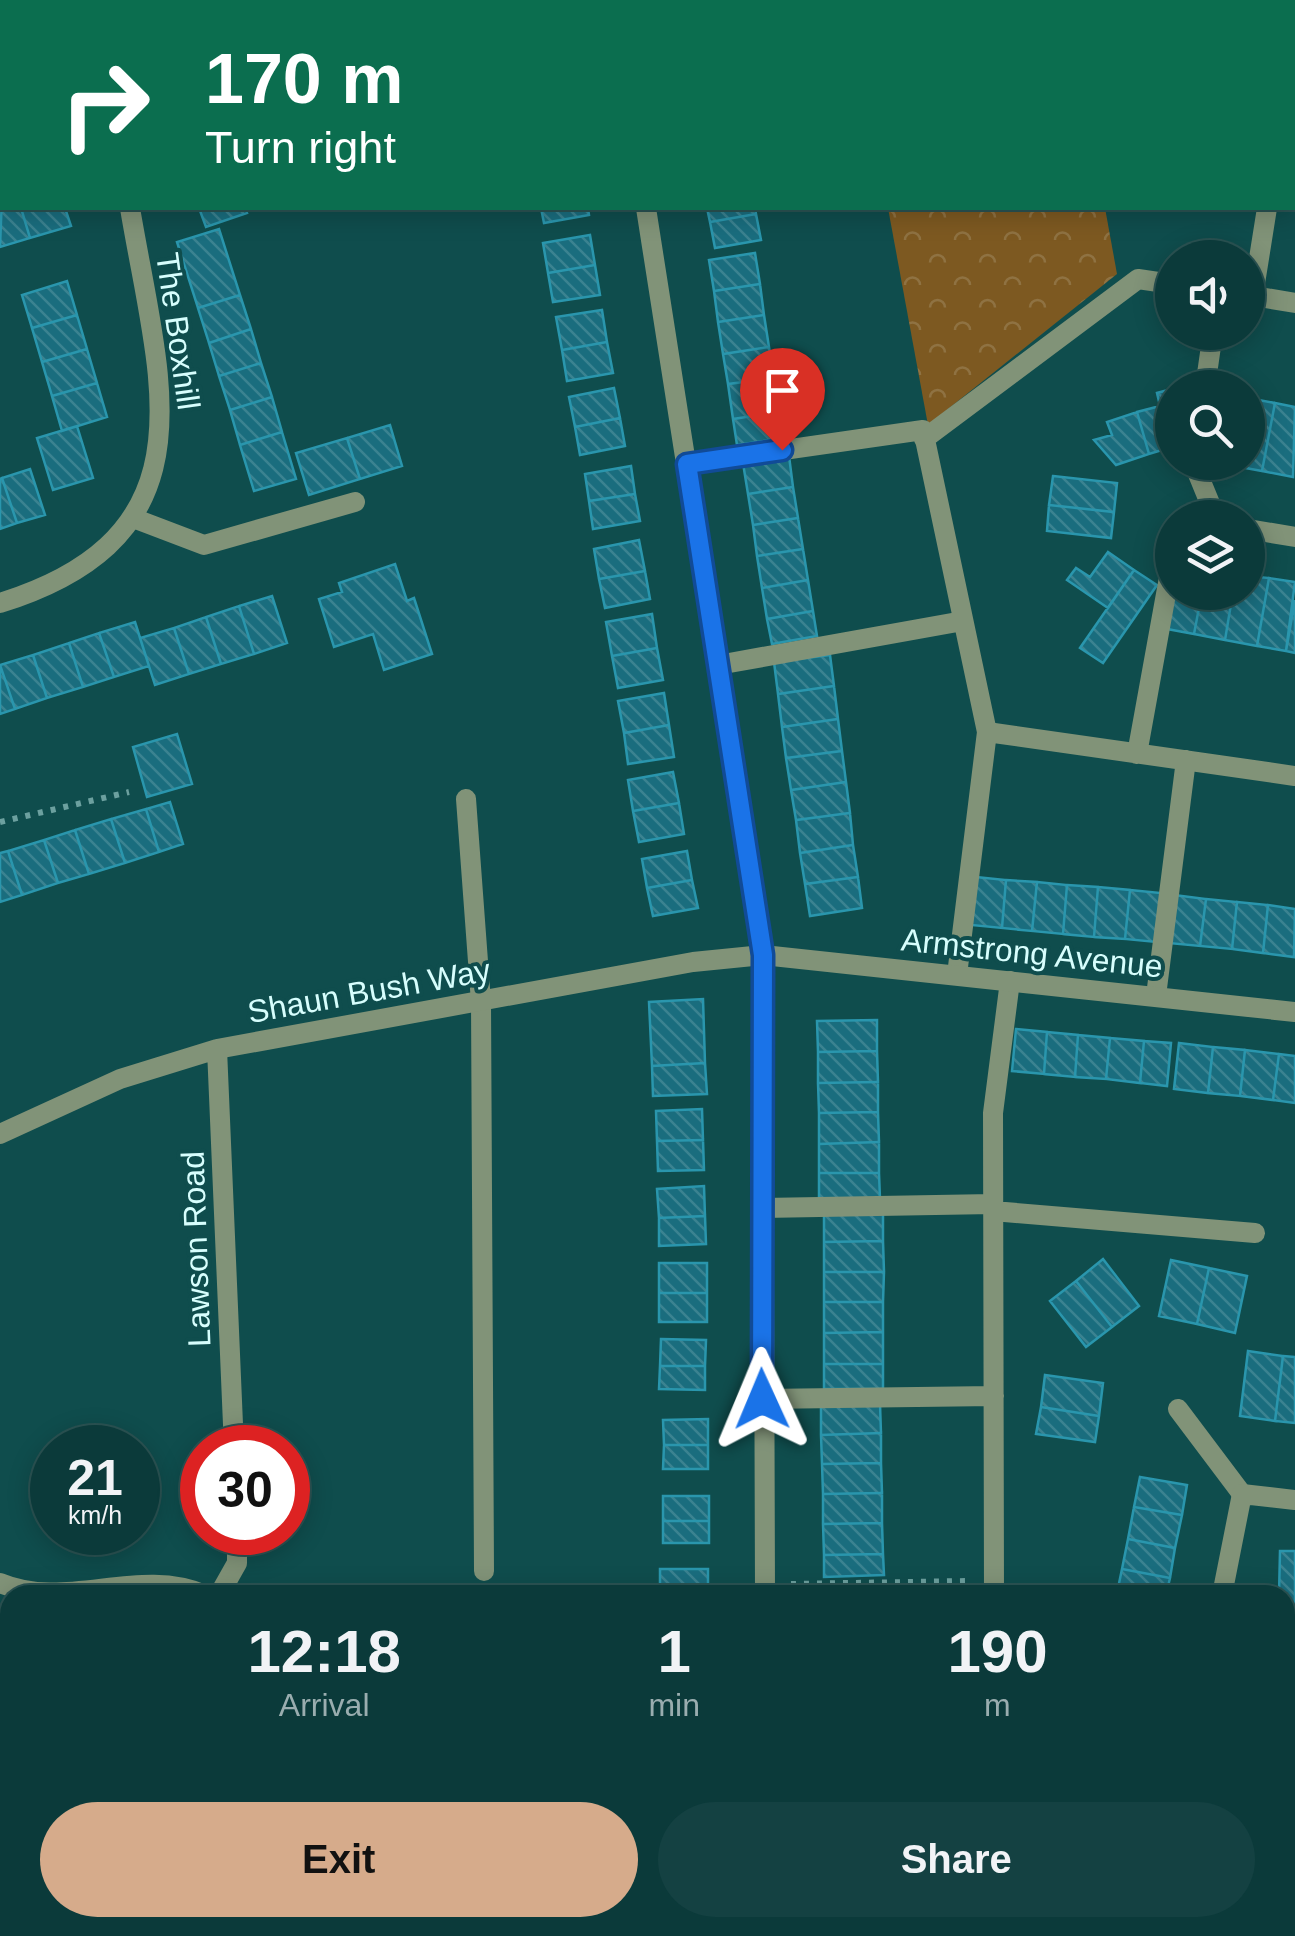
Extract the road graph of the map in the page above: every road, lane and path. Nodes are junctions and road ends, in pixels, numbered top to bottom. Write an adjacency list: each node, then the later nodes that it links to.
1 (1295, 13): 2 (street)
2 (1295, 25)
3 (130, 210): 13 (street, The Boxhill)
4 (646, 210): 11 (street)
5 (1267, 210): 6 (street)
6 (1261, 240)
7 (1155, 282): 10 (street)
8 (1265, 298): 9 (street)
9 (1295, 302)
10 (924, 438): 11 (street); 18 (street)
11 (687, 464): 19 (street)
12 (355, 502): 13 (street)
13 (133, 518): 16 (street, The Boxhill)
14 (1265, 533): 15 (street)
15 (1295, 537)
16 (0, 603)
17 (1163, 610): 21 (street)
18 (963, 621): 19 (street); 20 (street)
19 (718, 665): 27 (street)
20 (987, 732): 21 (street); 28 (street)
21 (1136, 754): 22 (street)
22 (1186, 760): 23 (street); 30 (street)
23 (1295, 776)
24 (129, 792): 26 (path)
25 (466, 800): 31 (street)
26 (0, 822)
27 (763, 955): 28 (street, Armstrong Avenue); 31 (street, Shaun Bush Way); 36 (street)
28 (957, 975): 29 (street, Armstrong Avenue)
29 (1010, 981): 30 (street, Armstrong Avenue); 35 (street)
30 (1156, 996): 32 (street, Armstrong Avenue)
31 (481, 1002): 33 (street, Shaun Bush Way); 45 (street)
32 (1295, 1012)
33 (217, 1049): 34 (street, Shaun Bush Way); 41 (street, Lawson Road)
34 (0, 1134)
35 (993, 1207): 36 (street); 37 (street); 38 (street)
36 (762, 1208): 39 (street)
37 (1255, 1233)
38 (994, 1396): 39 (street); 50 (street)
39 (762, 1399): 49 (street)
40 (1178, 1409): 42 (street)
41 (233, 1425)
42 (1242, 1494): 43 (street); 51 (street)
43 (1295, 1500)
44 (237, 1555): 48 (street)
45 (484, 1571)
46 (138, 1585): 47 (street)
47 (166, 1585)
48 (224, 1585)
49 (765, 1585)
50 (994, 1585)
51 (1224, 1585)

